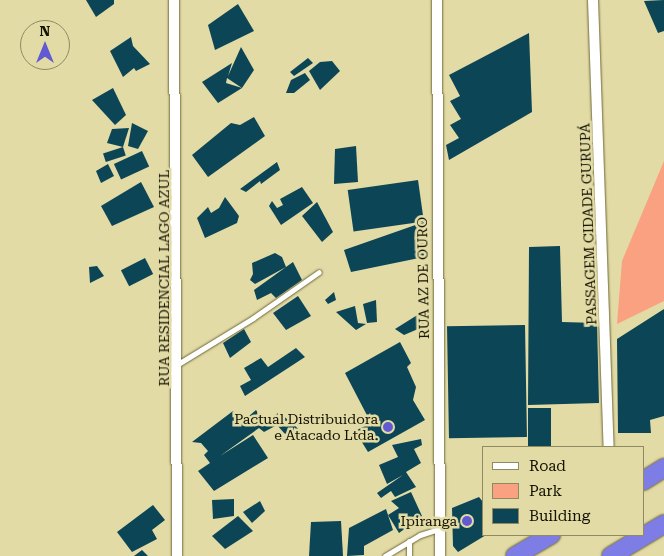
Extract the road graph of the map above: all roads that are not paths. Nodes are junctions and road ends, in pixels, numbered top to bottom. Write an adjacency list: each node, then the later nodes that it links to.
1 (174, 0): 5 (street, RUA RESIDENCIAL LAGO AZUL)
2 (437, 0): 10 (street, RUA AZ DE OURO)
3 (593, 0): 6 (street, PASSAGEM CIDADE GURUPÁ)
4 (319, 272): 5 (lane)
5 (178, 364): 13 (street, RUA RESIDENCIAL LAGO AZUL)
6 (609, 446)
7 (664, 468): 8 (highway)
8 (644, 480)
9 (664, 524): 18 (highway)
10 (440, 529): 12 (lane); 16 (street, RUA AZ DE OURO)
11 (549, 536): 17 (highway)
12 (409, 541): 14 (lane); 15 (lane)
13 (177, 556)
14 (384, 556)
15 (409, 556)
16 (440, 556)
17 (515, 556)
18 (611, 556)

